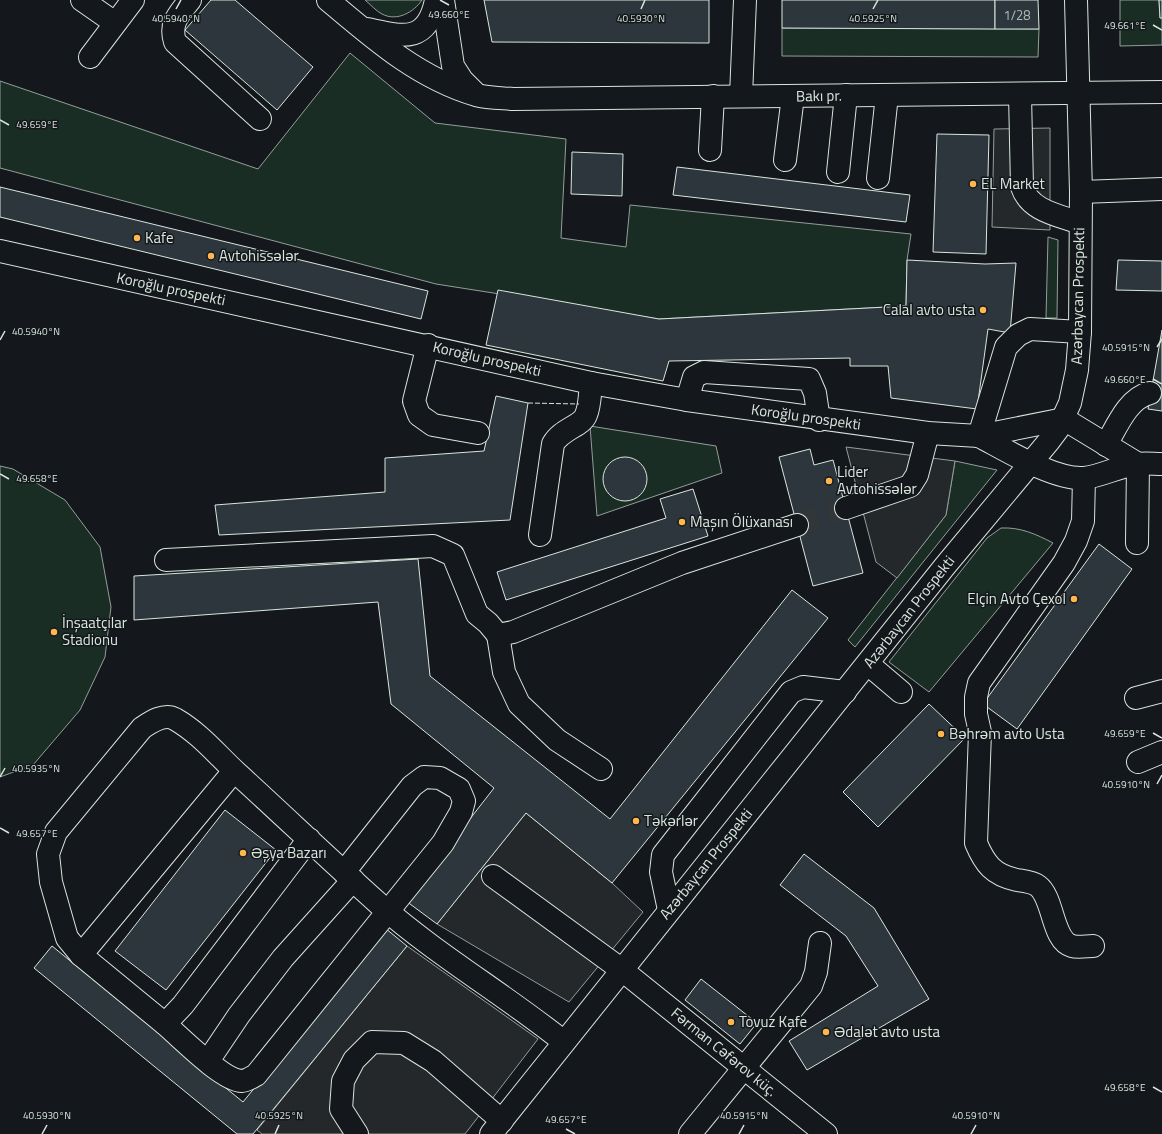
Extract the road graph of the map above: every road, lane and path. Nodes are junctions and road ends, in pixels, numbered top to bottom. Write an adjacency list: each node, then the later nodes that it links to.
1 (82, 0): 9 (street)
2 (132, 0): 9 (street)
3 (190, 0): 21 (street)
4 (328, 0): 10 (street, Bakı pr.)
5 (436, 0): 10 (street)
6 (443, 0): 15 (street)
7 (745, 0): 19 (street)
8 (1076, 0): 12 (street, Azərbaycan Prospekti)
9 (115, 23): 11 (street)
10 (362, 28): 15 (street, Bakı pr.)
11 (90, 57)
12 (1078, 92): 13 (street, Bakı pr.); 14 (street, Bakı pr.); 27 (street, Azərbaycan Prospekti)
13 (1162, 92)
14 (1020, 94): 17 (street, Bakı pr.); 28 (street)
15 (477, 95): 18 (street, Bakı pr.)
16 (846, 95): 17 (street, Bakı pr.); 20 (street, Bakı pr.); 24 (street)
17 (887, 95): 25 (street)
18 (713, 96): 19 (street, Bakı pr.); 22 (street)
19 (741, 96): 20 (street, Bakı pr.)
20 (793, 96): 23 (street)
21 (260, 119)
22 (710, 150)
23 (785, 160)
24 (838, 172)
25 (878, 178)
26 (1162, 189): 27 (street)
27 (1080, 192): 28 (street, Azərbaycan Prospekti)
28 (1080, 223): 30 (street, Azərbaycan Prospekti)
29 (0, 251): 31 (street, Koroğlu prospekti)
30 (1080, 332): 35 (street, Azərbaycan Prospekti); 39 (street)
31 (428, 345): 32 (street, Koroğlu prospekti); 37 (street)
32 (591, 383): 34 (street, Koroğlu prospekti); 47 (street)
33 (1150, 393): 40 (street)
34 (687, 400): 36 (street, Koroğlu prospekti); 36 (street)
35 (1064, 419): 39 (street); 40 (street); 41 (street, Azərbaycan Prospekti)
36 (819, 420): 38 (street, Koroğlu prospekti)
37 (478, 433)
38 (928, 433): 39 (street, Koroğlu prospekti); 45 (street)
39 (979, 436): 41 (street)
40 (1106, 445): 42 (street)
41 (1031, 462): 44 (street); 51 (street, Azərbaycan Prospekti)
42 (1138, 464): 43 (street); 44 (street); 48 (street)
43 (1162, 464)
44 (1084, 478): 66 (street)
45 (846, 508)
46 (797, 525): 50 (street)
47 (540, 535)
48 (1137, 543)
49 (166, 560): 50 (street)
50 (498, 635): 58 (street)
51 (868, 664): 53 (street, Azərbaycan Prospekti); 54 (street)
52 (1162, 691): 55 (street)
53 (845, 692): 63 (street, Azərbaycan Prospekti); 63 (street)
54 (901, 692)
55 (1136, 698)
56 (1162, 752): 57 (street)
57 (1138, 762)
58 (601, 769)
59 (234, 771): 60 (street); 67 (street); 67 (street)
60 (309, 839): 61 (street); 69 (street)
61 (349, 876): 64 (street); 64 (street); 71 (street)
62 (493, 876): 68 (street, Fərman Cəfərov küç.)
63 (669, 910): 68 (street, Azərbaycan Prospekti)
64 (388, 912): 70 (street); 71 (street)
65 (820, 943): 72 (street)
66 (1094, 946)
67 (81, 955): 69 (street)
68 (622, 970): 70 (street, Azərbaycan Prospekti); 72 (street, Fərman Cəfərov küç.)
69 (165, 1024): 71 (street)
70 (564, 1042): 73 (street, Azərbaycan Prospekti)
71 (208, 1061)
72 (744, 1068): 75 (street); 76 (street, Fərman Cəfərov küç.)
73 (497, 1127): 74 (street)
74 (357, 1134)
75 (690, 1134)
76 (826, 1134)

